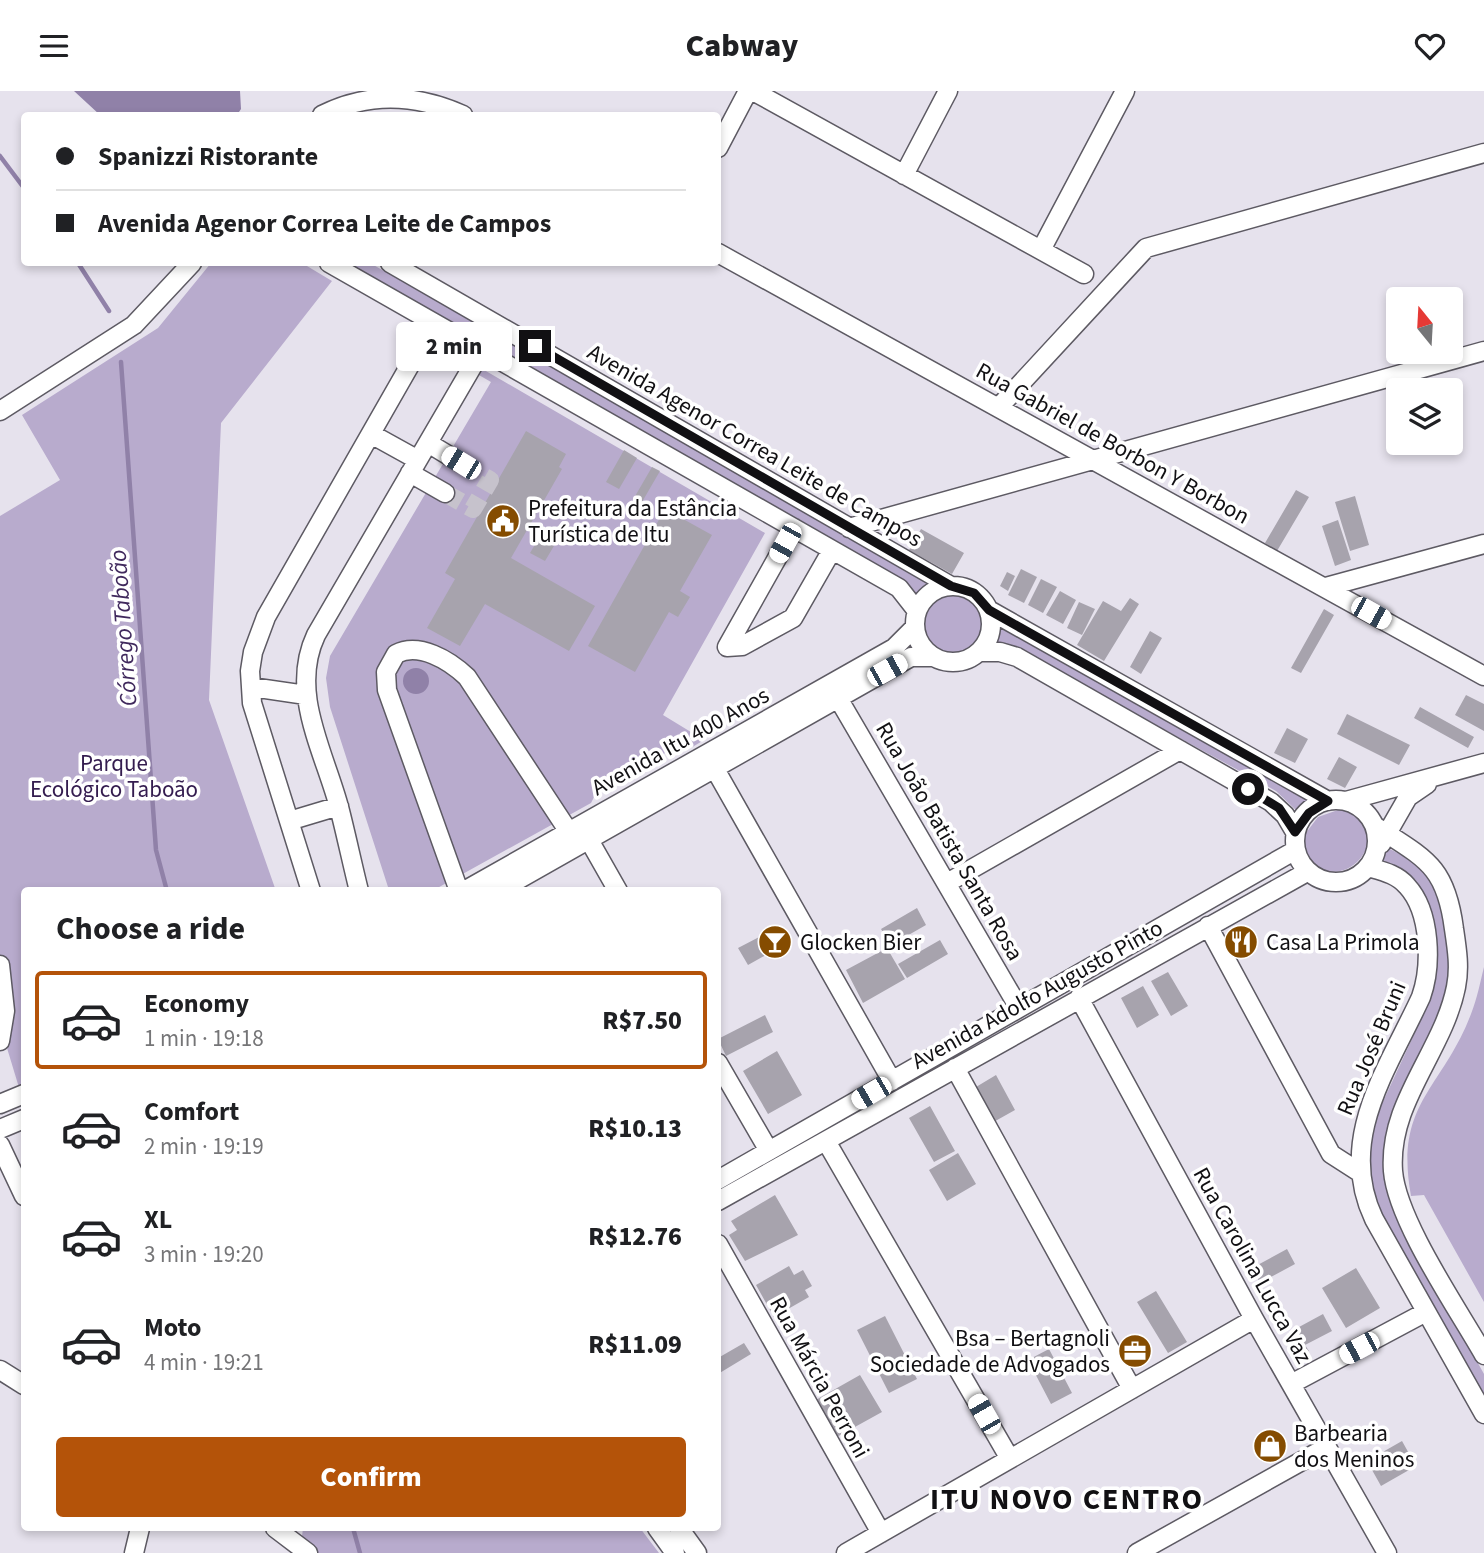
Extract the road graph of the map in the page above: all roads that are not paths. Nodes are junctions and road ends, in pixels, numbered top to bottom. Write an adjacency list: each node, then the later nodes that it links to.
1 (748, 91): 8 (street)
2 (753, 91): 10 (street)
3 (948, 91): 10 (street)
4 (1125, 91): 11 (street)
5 (359, 96): 6 (street); 7 (street)
6 (328, 112)
7 (454, 112)
8 (721, 142)
9 (1484, 153): 20 (street)
10 (904, 175): 11 (street)
11 (1041, 250): 16 (street)
12 (721, 255): 20 (street, Rua Gabriel de Borbon Y Borbon)
13 (189, 266): 21 (street)
14 (334, 266): 17 (street)
15 (395, 266): 30 (street, Avenida Agenor Correa Leite de Campos)
16 (1083, 274)
17 (434, 323): 18 (street); 22 (street)
18 (482, 350): 23 (street); 29 (street)
19 (1484, 351): 24 (street)
20 (999, 407): 24 (street, Rua Gabriel de Borbon Y Borbon)
21 (0, 411)
22 (371, 434): 26 (street); 41 (street)
23 (428, 443): 25 (street); 26 (street)
24 (1089, 461): 28 (street); 35 (street, Rua Gabriel de Borbon Y Borbon)
25 (461, 463)
26 (414, 467): 27 (street); 42 (street)
27 (445, 493)
28 (900, 515): 30 (street); 33 (street)
29 (793, 528): 32 (street); 32 (street)
30 (849, 528): 33 (street, Avenida Agenor Correa Leite de Campos)
31 (1484, 544): 35 (street)
32 (832, 549): 37 (street)
33 (889, 549): 34 (street, Avenida Agenor Correa Leite de Campos)
34 (951, 586): 36 (street); 37 (street)
35 (1326, 587): 40 (street, Rua Gabriel de Borbon Y Borbon)
36 (989, 610): 38 (street); 48 (street)
37 (916, 619): 39 (street); 53 (street, Avenida Itu 400 Anos)
38 (979, 652): 39 (street); 44 (street)
39 (932, 657): 43 (street, Avenida Itu 400 Anos)
40 (1484, 676)
41 (251, 687): 42 (street); 51 (street)
42 (306, 695): 50 (street)
43 (838, 698): 46 (street, Avenida Itu 400 Anos); 59 (street, Rua João Batista Santa Rosa)
44 (1180, 750): 54 (street); 59 (street)
45 (1484, 763): 47 (street)
46 (715, 769): 55 (street, Avenida Itu 400 Anos); 73 (street)
47 (1450, 772): 49 (street); 52 (street)
48 (1328, 801): 49 (street); 54 (street)
49 (1346, 801): 52 (street)
50 (338, 806): 51 (street); 61 (street)
51 (289, 821): 60 (street)
52 (1381, 830): 57 (street); 88 (street)
53 (569, 832): 62 (street); 63 (street, Avenida Itu 400 Anos)
54 (1295, 832): 56 (street)
55 (589, 840): 64 (street, Avenida Itu 400 Anos); 65 (street)
56 (1294, 851): 58 (street); 69 (street, Avenida Adolfo Augusto Pinto)
57 (1368, 867): 58 (street); 81 (street, Rua José Bruni)
58 (1307, 872): 66 (street, Avenida Adolfo Augusto Pinto)
59 (947, 883): 69 (street, Rua João Batista Santa Rosa)
60 (310, 887)
61 (358, 887)
62 (460, 887)
63 (469, 887)
64 (505, 887)
65 (616, 887)
66 (1208, 926): 68 (street, Avenida Adolfo Augusto Pinto); 81 (street)
67 (0, 965): 70 (street)
68 (1079, 998): 72 (street, Avenida Adolfo Augusto Pinto); 87 (street, Rua Carolina Lucca Vaz)
69 (1019, 1009): 73 (street, Avenida Adolfo Augusto Pinto)
70 (0, 1041)
71 (721, 1068): 80 (street)
72 (955, 1068): 78 (street, Avenida Adolfo Augusto Pinto); 92 (street)
73 (892, 1081): 80 (street, Avenida Adolfo Augusto Pinto)
74 (21, 1095): 75 (street)
75 (0, 1104)
76 (21, 1120): 77 (street)
77 (0, 1129)
78 (826, 1141): 84 (street, Avenida Adolfo Augusto Pinto); 95 (street)
79 (0, 1146): 83 (street)
80 (769, 1151): 82 (street, Avenida Adolfo Augusto Pinto)
81 (1359, 1173): 86 (street, Rua José Bruni)
82 (721, 1178)
83 (21, 1190)
84 (721, 1199)
85 (721, 1249): 101 (street, Rua Márcia Perroni)
86 (1426, 1312): 91 (street); 93 (street, Rua José Bruni)
87 (1254, 1319): 91 (street, Rua Carolina Lucca Vaz); 92 (street)
88 (1484, 1355)
89 (0, 1370): 90 (street)
90 (21, 1383)
91 (1291, 1384): 94 (street, Rua Carolina Lucca Vaz)
92 (1132, 1389): 95 (street)
93 (1484, 1414)
94 (1327, 1447): 107 (street); 108 (street, Rua Carolina Lucca Vaz)
95 (1010, 1459): 101 (street)
96 (138, 1531): 103 (street)
97 (279, 1531): 102 (street)
98 (304, 1531): 102 (street)
99 (659, 1531): 104 (street)
100 (681, 1531): 105 (street)
101 (881, 1533): 106 (street)
102 (307, 1552)
103 (134, 1553)
104 (675, 1553)
105 (697, 1553)
106 (846, 1553)
107 (1136, 1553)
108 (1387, 1553)

